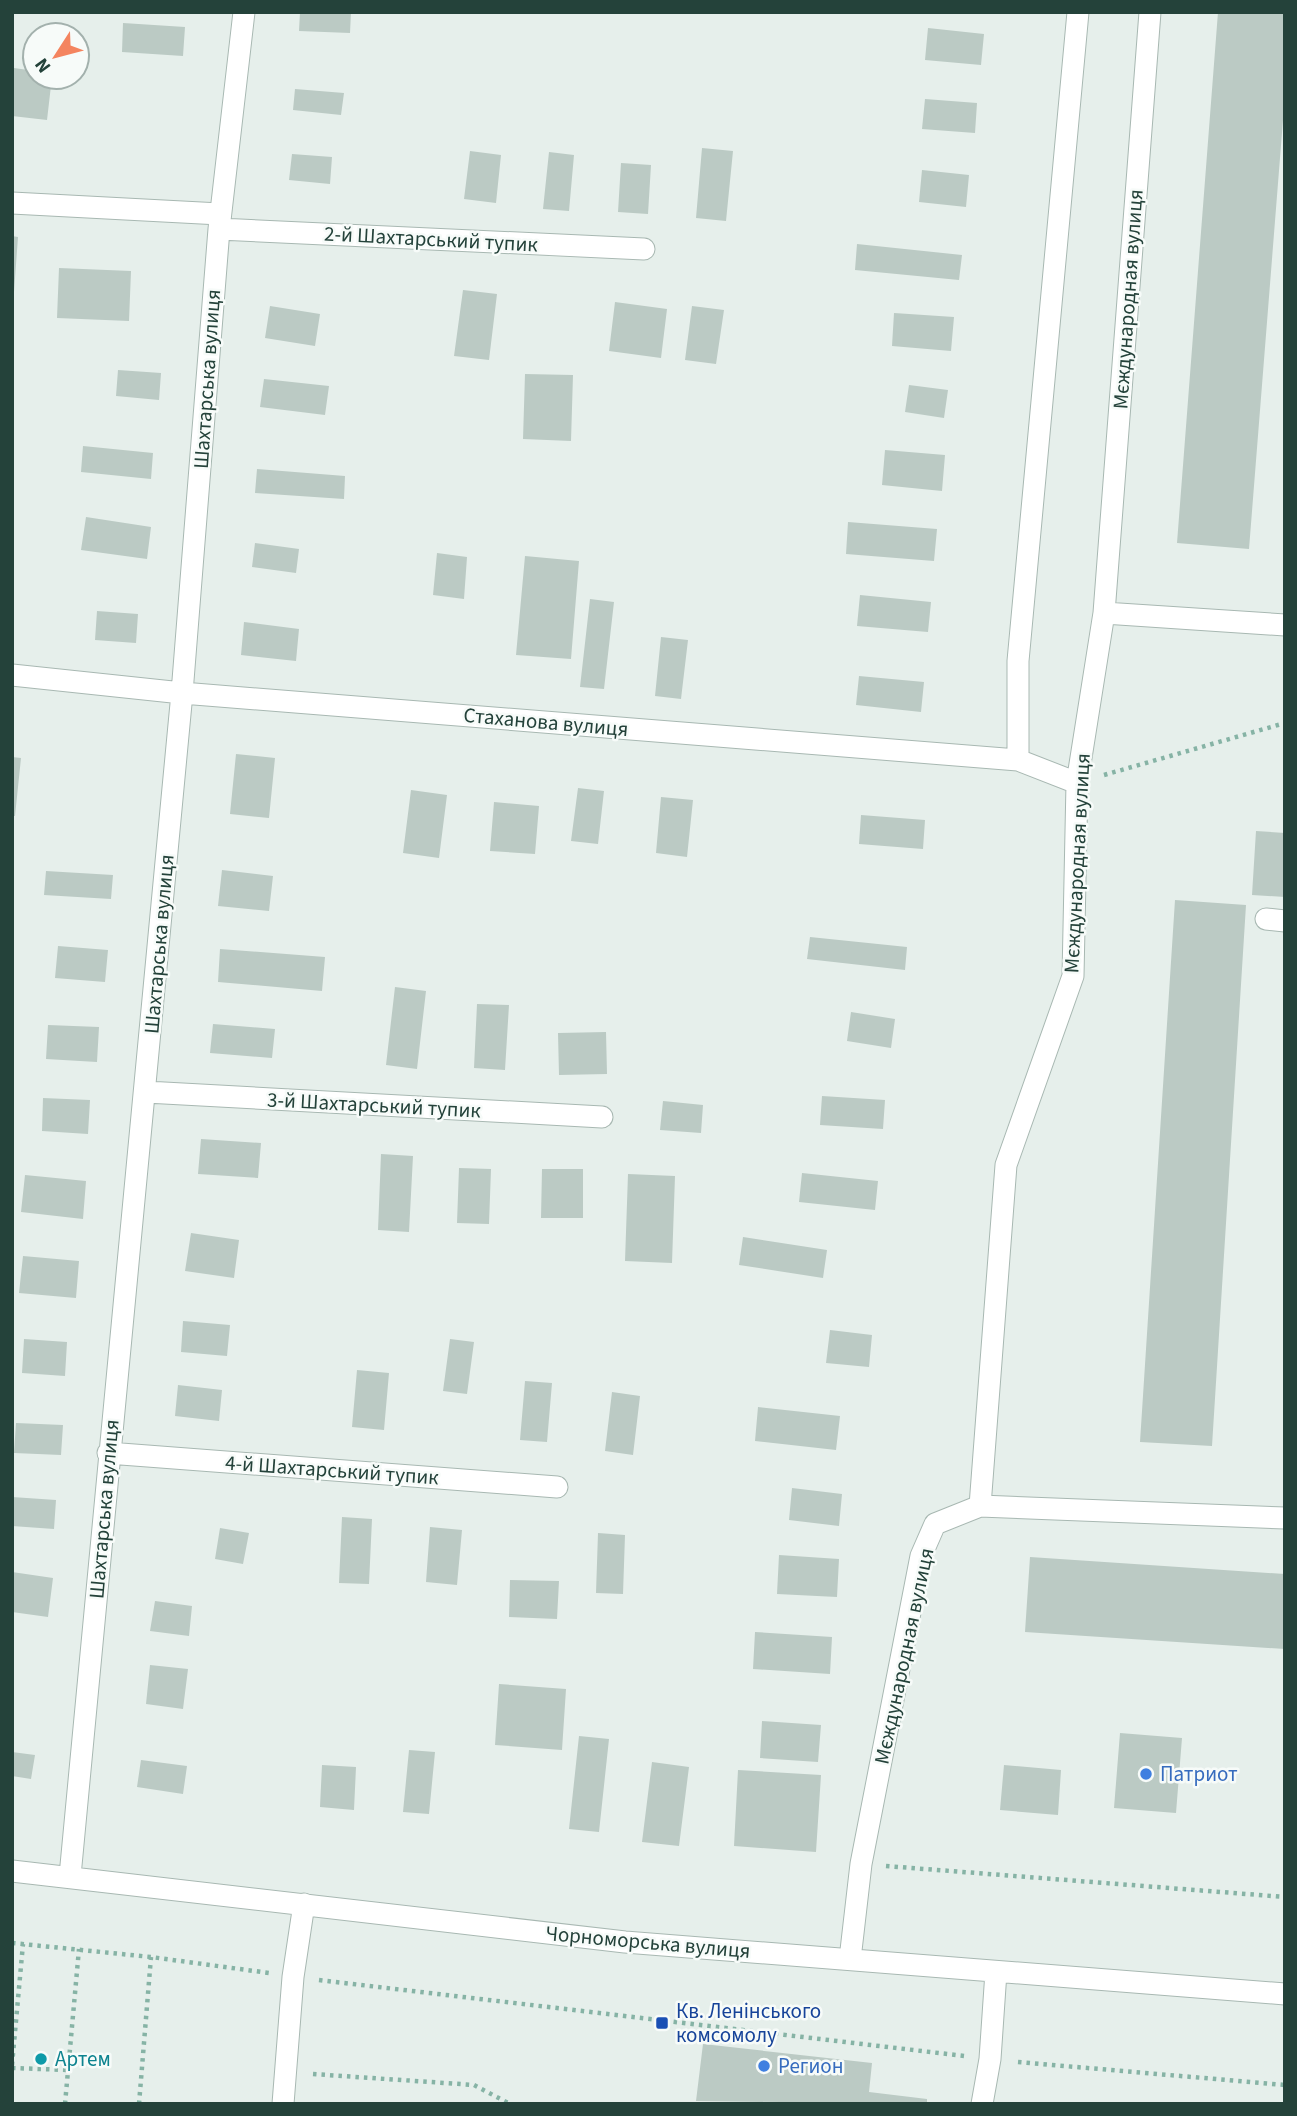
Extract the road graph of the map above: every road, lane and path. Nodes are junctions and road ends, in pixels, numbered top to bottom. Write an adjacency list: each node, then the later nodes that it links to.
1 (244, 12): 5 (street, Шахтарська вулиця)
2 (1078, 12): 12 (street)
3 (1150, 12): 7 (street, Мєждународная вулиця)
4 (12, 203): 5 (street, 2-й Шахтарський тупик)
5 (219, 222): 6 (street, 2-й Шахтарський тупик); 10 (street, Шахтарська вулиця)
6 (644, 249)
7 (1104, 613): 8 (street); 13 (street, Мєждународная вулиця)
8 (1285, 625)
9 (12, 675): 10 (street, Стаханова вулиця)
10 (182, 693): 12 (street, Стаханова вулиця); 14 (street, Шахтарська вулиця)
11 (1285, 723): 13 (path)
12 (1018, 760): 13 (street, Стаханова вулиця)
13 (1077, 783): 18 (street, Мєждународная вулиця)
14 (146, 1092): 15 (street, 3-й Шахтарський тупик); 16 (street, Шахтарська вулиця)
15 (603, 1117)
16 (108, 1453): 17 (street, 4-й Шахтарський тупик); 22 (street, Шахтарська вулиця)
17 (556, 1487)
18 (980, 1506): 19 (street); 20 (street, Мєждународная вулиця)
19 (1285, 1518)
20 (861, 1864): 23 (path); 29 (street, Мєждународная вулиця)
21 (12, 1871): 22 (street, Чорноморська вулиця)
22 (70, 1876): 24 (street, Чорноморська вулиця)
23 (1285, 1897)
24 (304, 1904): 29 (street, Чорноморська вулиця); 31 (street)
25 (12, 1943): 26 (path)
26 (23, 1944): 27 (path); 34 (path)
27 (79, 1950): 28 (path); 35 (path)
28 (151, 1957): 31 (path); 39 (path)
29 (850, 1959): 30 (street, Чорноморська вулиця)
30 (996, 1972): 32 (street, Чорноморська вулиця); 33 (street)
31 (293, 1977): 33 (path); 36 (street)
32 (1285, 1994)
33 (990, 2059): 37 (path); 42 (street)
34 (12, 2066): 35 (path)
35 (68, 2070): 38 (path)
36 (284, 2072): 40 (street); 41 (path)
37 (1285, 2085)
38 (65, 2104)
39 (139, 2104)
40 (283, 2104)
41 (510, 2104)
42 (982, 2104)

